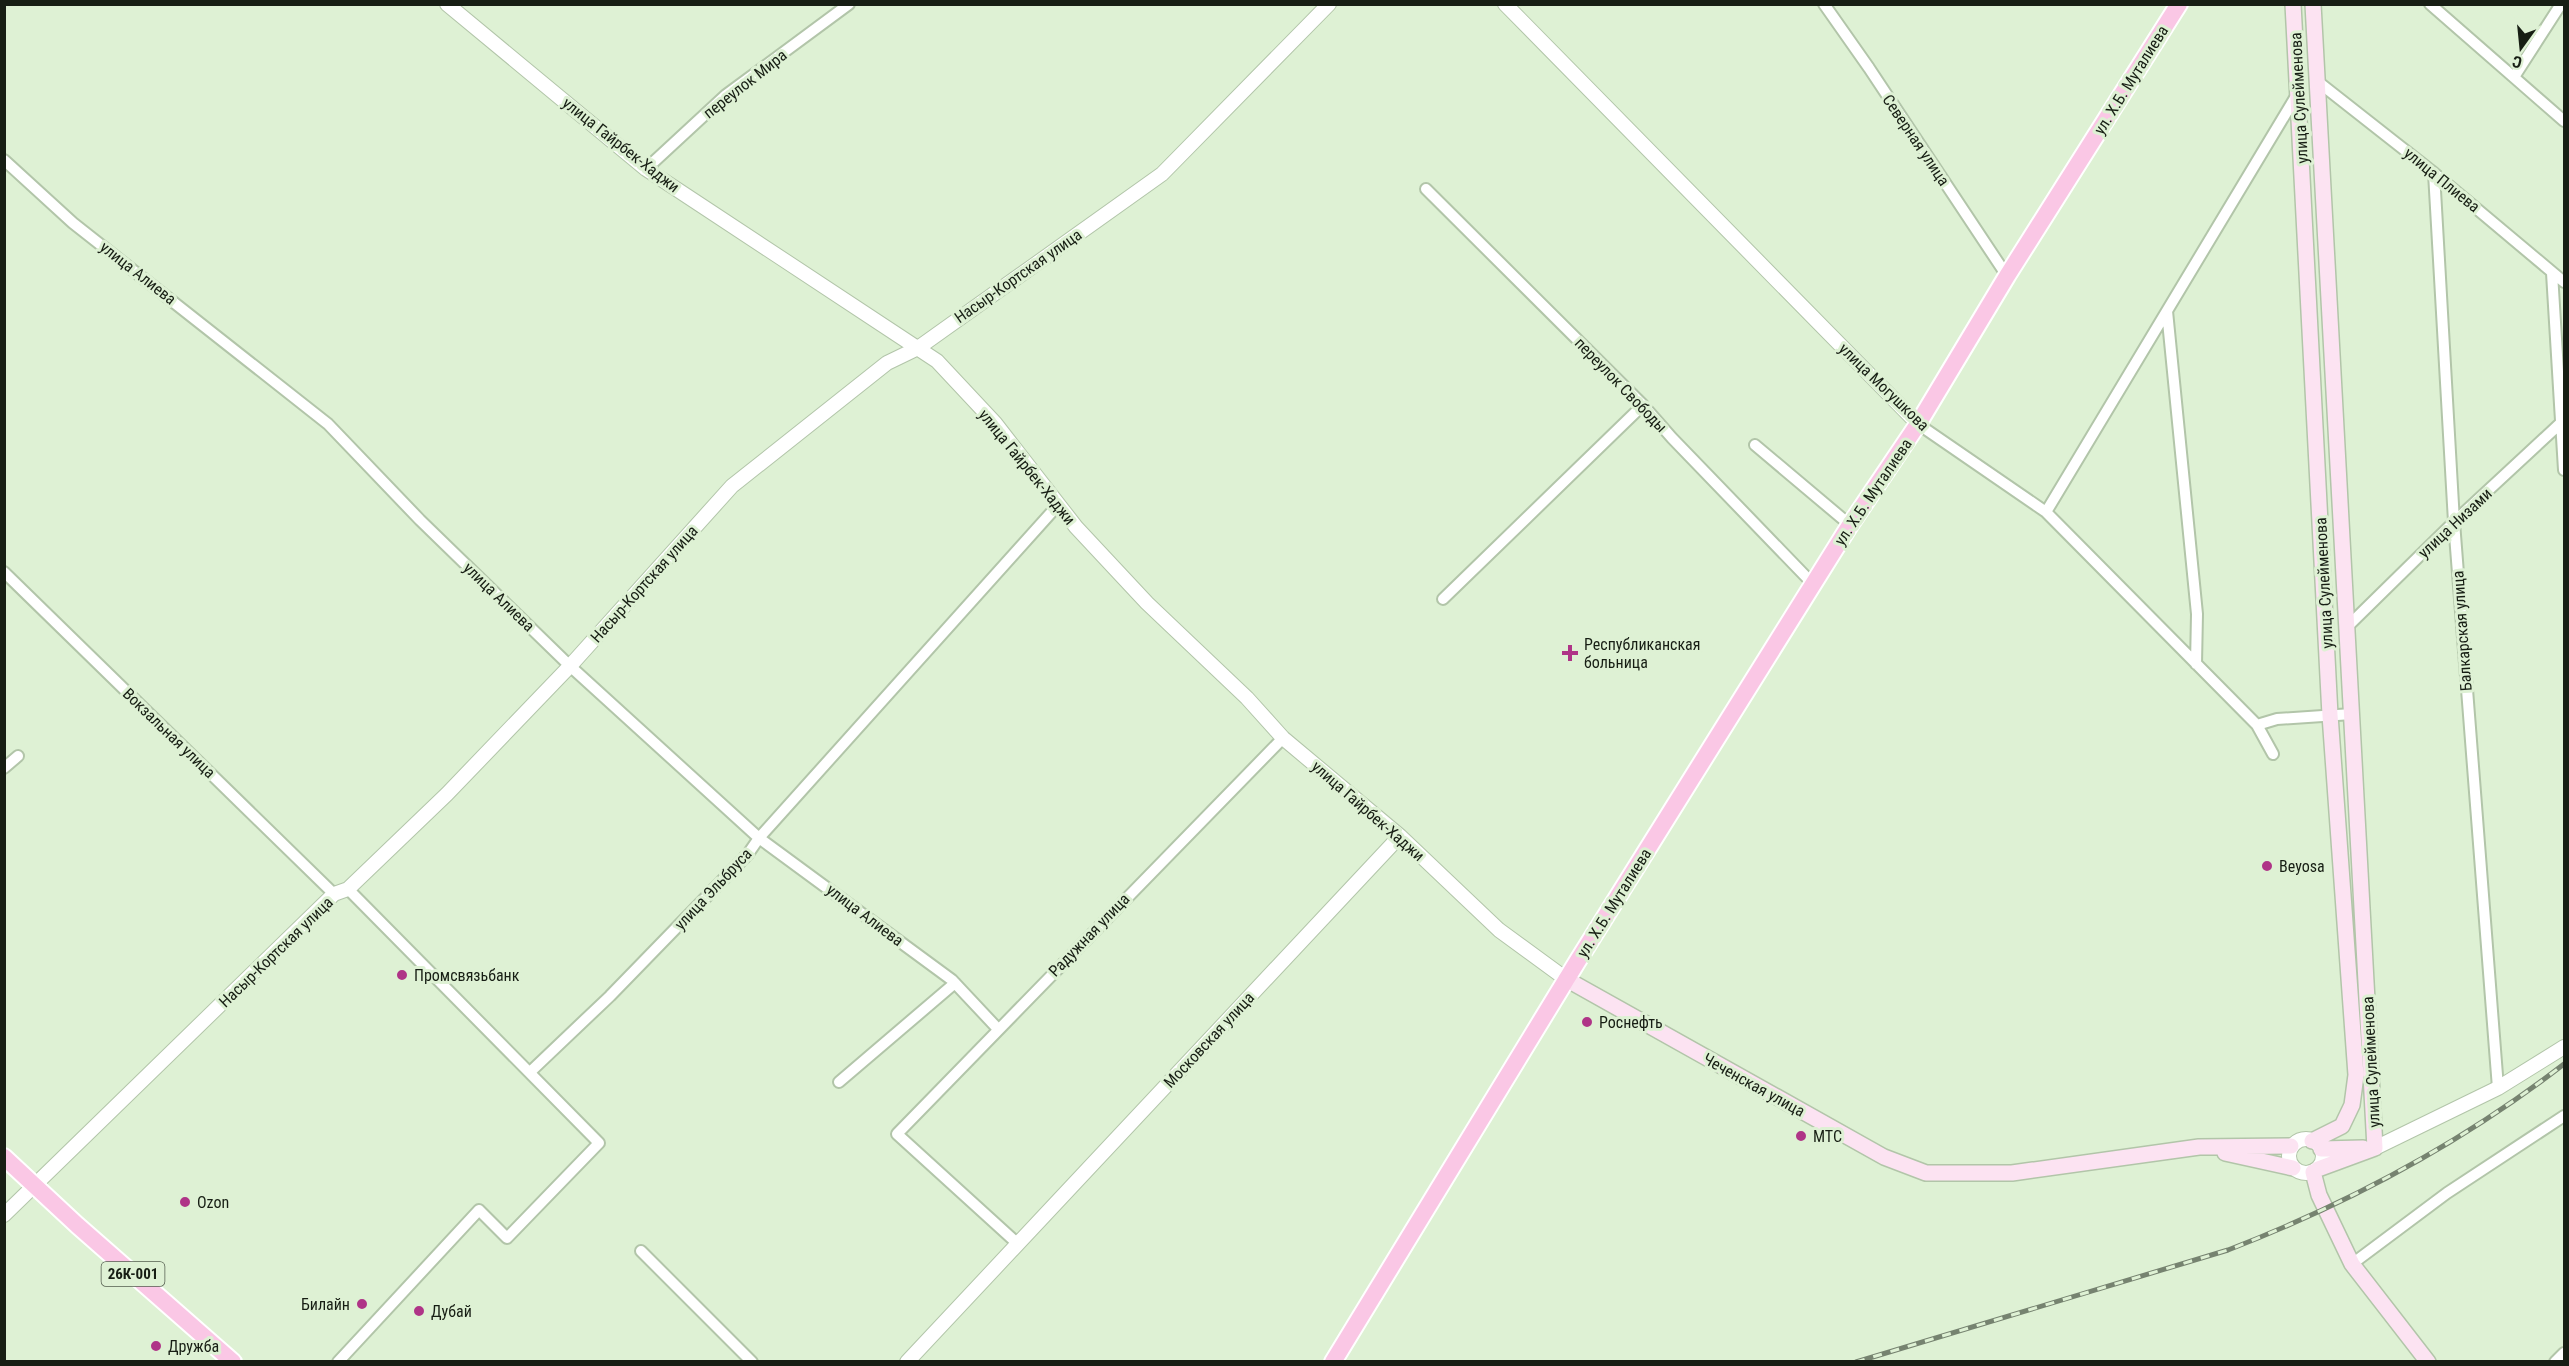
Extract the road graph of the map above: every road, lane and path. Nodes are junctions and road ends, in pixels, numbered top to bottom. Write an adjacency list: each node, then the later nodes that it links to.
1 (447, 4): 16 (street, улица Гайрбек-Хаджи)
2 (849, 4): 16 (street, переулок Мира)
3 (1329, 4): 23 (street, Насыр-Кортская улица)
4 (1505, 4): 26 (street, улица Могушкова)
5 (1824, 4): 20 (street, Северная улица)
6 (2179, 4): 20 (main road, ул. Х.Б. Муталиева)
7 (2293, 4): 13 (main road, улица Сулейменова)
8 (2313, 4): 12 (main road, улица Сулейменова)
9 (2430, 4): 11 (street)
10 (2561, 4): 11 (street)
11 (2514, 77): 14 (street)
12 (2317, 81): 17 (street, улица Плиева); 36 (main road, улица Сулейменова)
13 (2298, 93): 22 (street); 40 (main road, улица Сулейменова)
14 (2565, 121)
15 (4, 160): 38 (street, улица Алиева)
16 (646, 169): 23 (street, улица Гайрбек-Хаджи)
17 (2434, 173): 19 (street, улица Плиева); 31 (street, Балкарская улица)
18 (1426, 189): 24 (street, переулок Свободы)
19 (2552, 273): 21 (street, улица Плиева); 25 (street)
20 (2007, 276): 26 (main road, ул. Х.Б. Муталиева)
21 (2565, 282)
22 (2167, 311): 30 (street); 37 (street)
23 (918, 348): 29 (street, улица Гайрбек-Хаджи); 38 (street, Насыр-Кортская улица)
24 (1643, 405): 34 (street, переулок Свободы); 35 (street)
25 (2563, 422): 28 (street); 31 (street, улица Низами)
26 (1918, 424): 30 (street, улица Могушкова); 32 (main road, ул. Х.Б. Муталиева)
27 (1755, 445): 32 (street)
28 (2565, 470)
29 (1058, 505): 42 (street, улица Гайрбек-Хаджи); 47 (street, улица Эльбруса)
30 (2046, 512): 37 (street, улица Могушкова)
31 (2454, 522): 36 (street, улица Низами); 56 (street, Балкарская улица)
32 (1850, 525): 34 (main road, ул. Х.Б. Муталиева)
33 (4, 572): 49 (street, Вокзальная улица)
34 (1814, 584): 50 (main road, ул. Х.Б. Муталиева)
35 (1443, 599)
36 (2347, 627): 39 (main road, улица Сулейменова)
37 (2196, 664): 41 (street, улица Могушкова)
38 (570, 666): 47 (street, улица Алиева); 48 (street, Насыр-Кортская улица)
39 (2352, 714): 40 (street); 61 (main road, улица Сулейменова)
40 (2330, 715): 41 (street); 58 (main road, улица Сулейменова)
41 (2257, 725): 43 (street, улица Могушкова)
42 (1283, 738): 46 (street, улица Гайрбек-Хаджи); 52 (street, Радужная улица)
43 (2273, 754)
44 (18, 756): 45 (street)
45 (4, 768)
46 (1400, 836): 50 (street, улица Гайрбек-Хаджи); 68 (street, Московская улица)
47 (759, 838): 51 (street, улица Алиева); 54 (street, улица Эльбруса)
48 (348, 889): 49 (street, Насыр-Кортская улица); 54 (street)
49 (334, 894): 65 (street, Насыр-Кортская улица)
50 (1566, 979): 60 (main road, Чеченская улица); 76 (main road, ул. Х.Б. Муталиева)
51 (955, 983): 52 (street, улица Алиева); 55 (street)
52 (998, 1029): 68 (street, Радужная улица)
53 (2565, 1047): 56 (street)
54 (530, 1072): 73 (street)
55 (839, 1082)
56 (2498, 1088): 61 (street)
57 (2565, 1116): 70 (street)
58 (2317, 1145): 59 (street); 61 (main road); 64 (street)
59 (2291, 1146): 60 (main road); 63 (street)
60 (2199, 1148): 63 (main road)
61 (2375, 1148): 64 (main road)
62 (4, 1157): 65 (main road, 26К-001)
63 (2295, 1169): 64 (street); 66 (main road)
64 (2315, 1170): 66 (main road)
65 (34, 1186): 67 (street, Насыр-Кортская улица); 72 (main road, 26К-001)
66 (2319, 1195): 70 (main road)
67 (4, 1215)
68 (1018, 1244): 75 (street, Московская улица)
69 (641, 1251): 74 (street)
70 (2352, 1264): 77 (main road)
71 (2565, 1353): 78 (street)
72 (232, 1362)
73 (338, 1362)
74 (752, 1362)
75 (907, 1362)
76 (1333, 1362)
77 (2428, 1362)
78 (2555, 1362)

